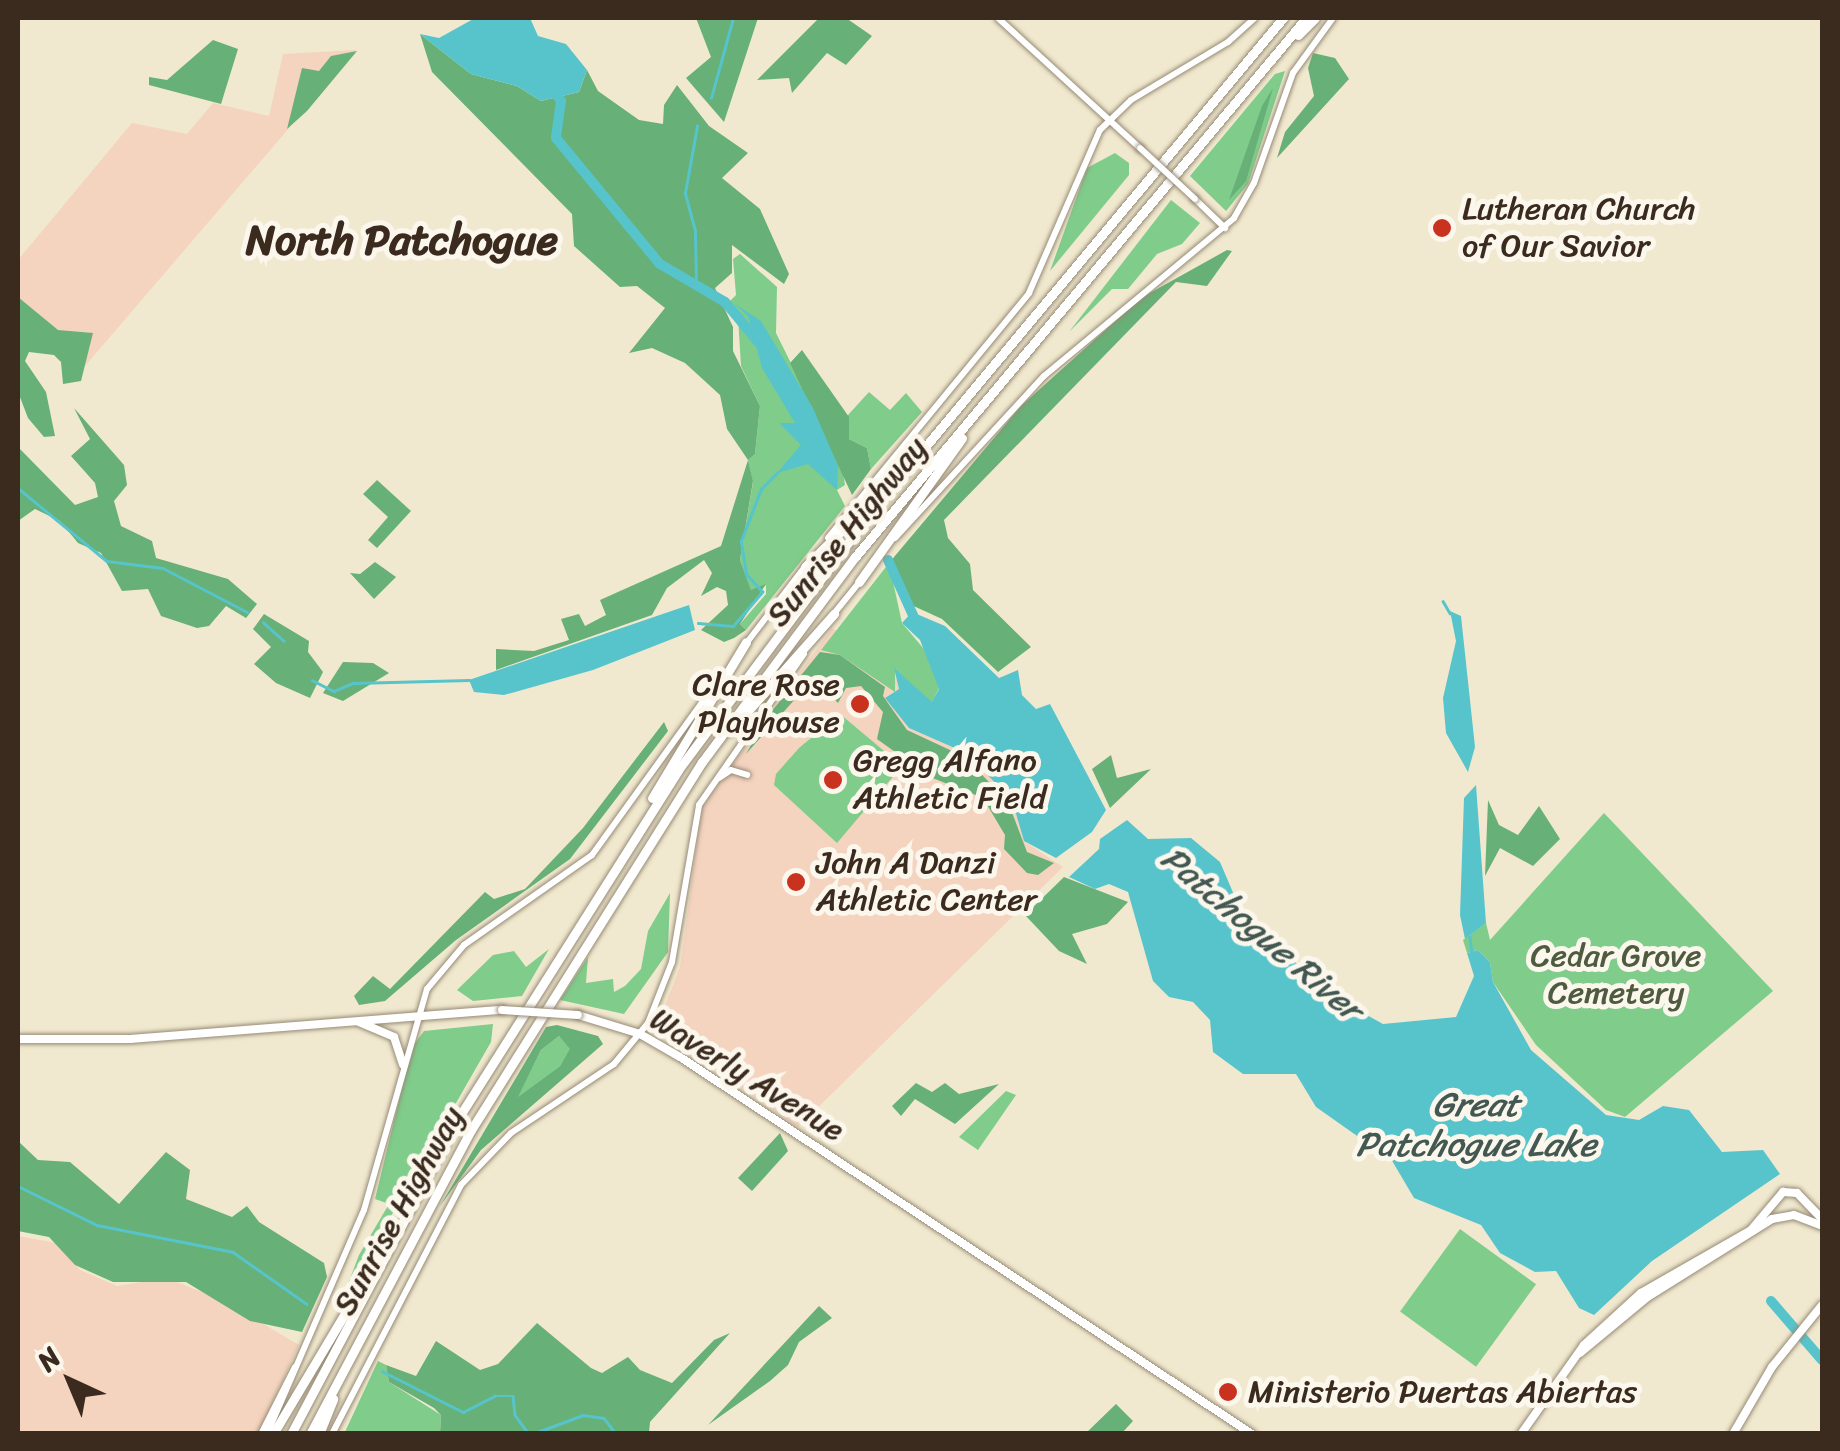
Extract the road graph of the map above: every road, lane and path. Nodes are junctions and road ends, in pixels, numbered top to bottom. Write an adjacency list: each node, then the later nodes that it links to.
1 (998, 18): 8 (main road)
2 (1255, 18): 8 (main road)
3 (1283, 18): 11 (highway, Sunrise Highway)
4 (1306, 18): 7 (highway, Sunrise Highway)
5 (1316, 18): 7 (highway)
6 (1333, 18): 9 (main road)
7 (1264, 68): 10 (highway, Sunrise Highway)
8 (1109, 120): 9 (main road, bridge); 12 (main road)
9 (1225, 228): 13 (main road)
10 (980, 410): 13 (highway); 17 (highway, Sunrise Highway)
11 (937, 437): 12 (highway); 19 (highway, Sunrise Highway)
12 (805, 567): 15 (main road)
13 (860, 582): 14 (main road)
14 (834, 614): 16 (main road); 17 (highway)
15 (746, 642): 19 (highway); 20 (main road)
16 (732, 753): 18 (main road); 18 (main road)
17 (702, 762): 32 (highway, Sunrise Highway)
18 (704, 794): 22 (main road)
19 (617, 862): 29 (highway, Sunrise Highway)
20 (416, 1016): 21 (main road, Waverly Avenue); 22 (main road, Waverly Avenue, bridge); 24 (main road)
21 (355, 1021): 23 (main road, Waverly Avenue); 24 (main road)
22 (640, 1034): 37 (main road); 38 (main road, Waverly Avenue)
23 (18, 1039)
24 (402, 1065): 33 (main road)
25 (1802, 1203): 26 (main road); 27 (main road); 28 (main road)
26 (1777, 1204): 27 (main road); 31 (main road)
27 (1789, 1215): 28 (main road); 31 (main road)
28 (1822, 1223)
29 (376, 1265): 33 (highway); 34 (highway, Sunrise Highway)
30 (1822, 1305): 40 (main road)
31 (1580, 1353): 39 (main road)
32 (350, 1354): 35 (highway, Sunrise Highway); 36 (highway)
33 (267, 1434)
34 (291, 1434)
35 (310, 1434)
36 (319, 1434)
37 (332, 1434)
38 (1252, 1434)
39 (1521, 1434)
40 (1733, 1434)

